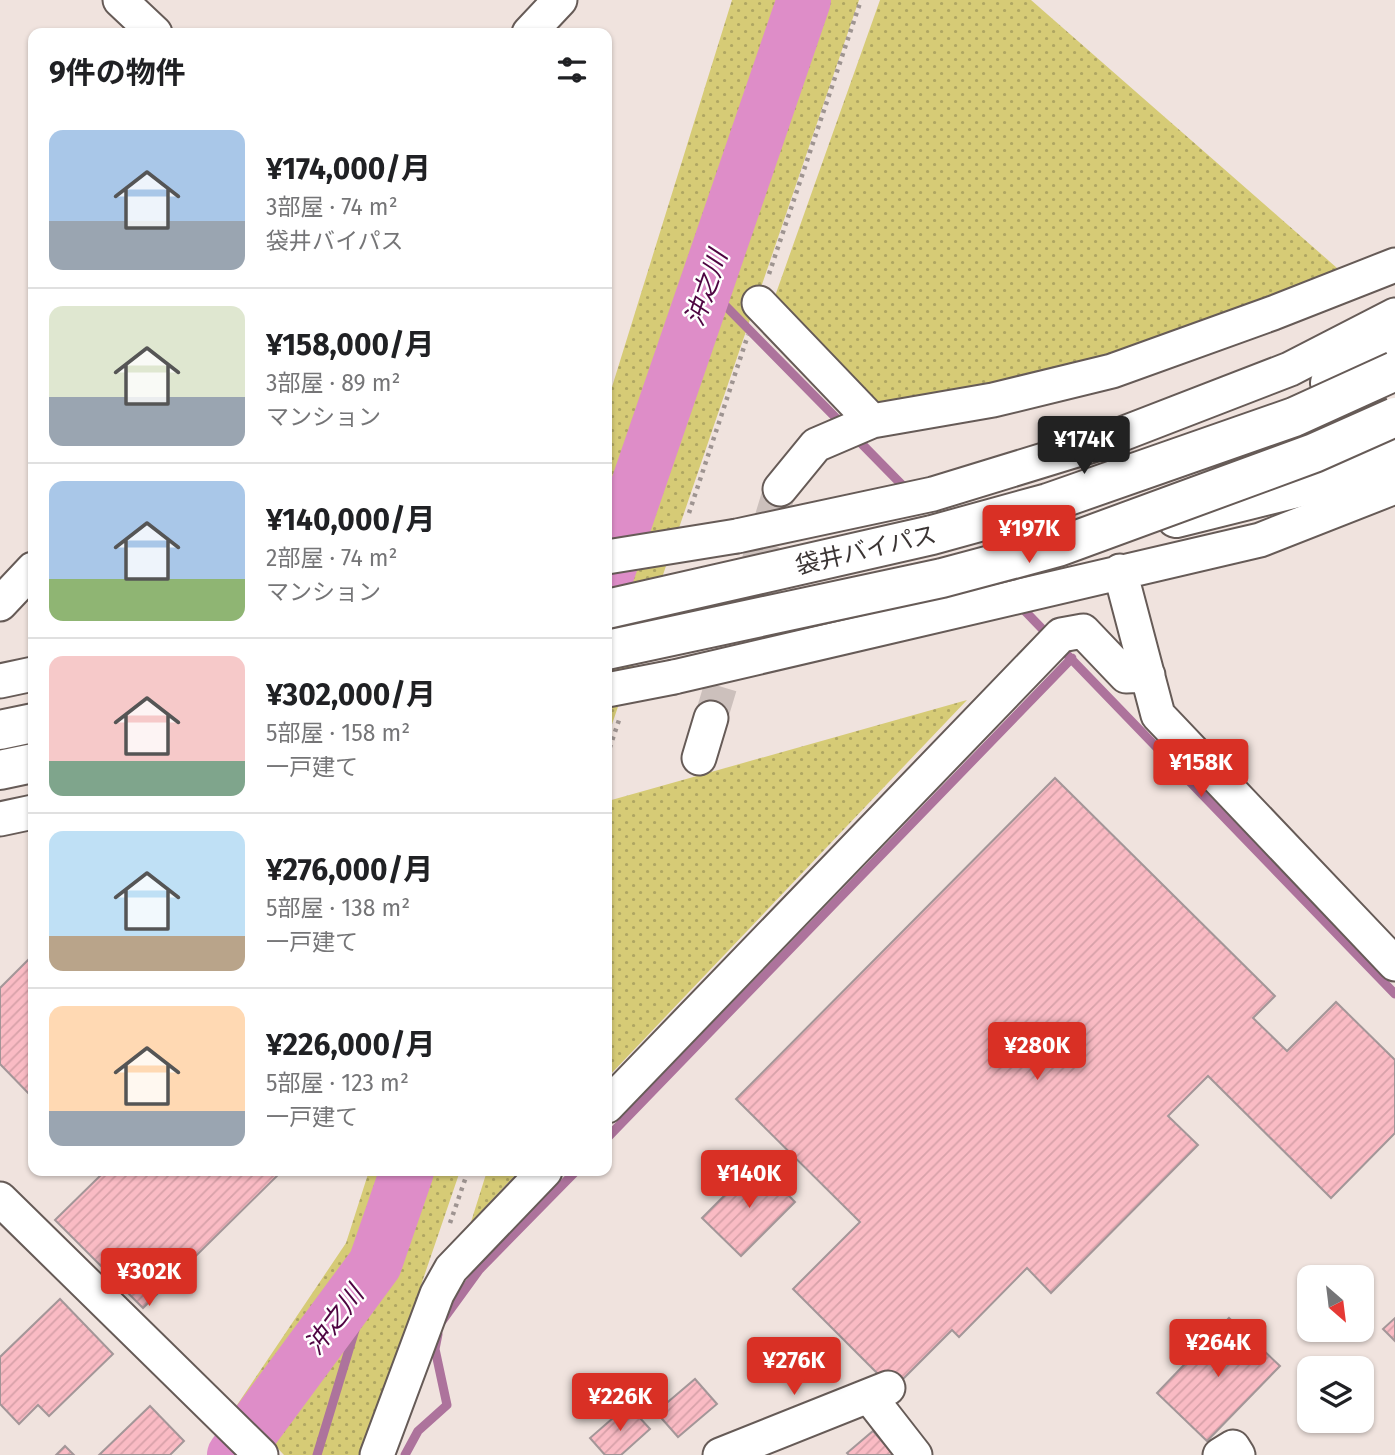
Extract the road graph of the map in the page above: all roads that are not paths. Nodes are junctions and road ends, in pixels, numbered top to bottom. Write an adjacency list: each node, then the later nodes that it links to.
1 (120, 0): 3 (street)
2 (560, 0): 4 (street)
3 (150, 28)
4 (534, 28)
5 (1395, 265): 11 (street)
6 (759, 303): 11 (street)
7 (1395, 315): 17 (street, bridge)
8 (1395, 349): 15 (highway)
9 (1395, 371): 15 (highway, 袋井バイパス, bridge)
10 (1395, 417): 16 (highway, 袋井バイパス, bridge)
11 (872, 421): 14 (street)
12 (1395, 452): 16 (highway)
13 (1395, 487): 18 (street)
14 (780, 489)
15 (1048, 503): 21 (highway, 袋井バイパス, bridge)
16 (1058, 547): 22 (highway, 袋井バイパス, bridge)
17 (612, 556)
18 (1120, 571): 24 (street); 26 (street, bridge)
19 (28, 574): 20 (street)
20 (0, 604)
21 (612, 608)
22 (612, 649)
23 (28, 675): 25 (street)
24 (1148, 675): 35 (street); 36 (street)
25 (0, 681)
26 (614, 704)
27 (711, 718): 30 (street)
28 (28, 724): 29 (highway)
29 (0, 730)
30 (699, 758)
31 (28, 764): 32 (highway)
32 (0, 770)
33 (28, 813): 34 (street)
34 (0, 820)
35 (1395, 964)
36 (612, 1101)
37 (540, 1176): 40 (street)
38 (0, 1199): 39 (street)
39 (261, 1455)
40 (377, 1455)
41 (720, 1455): 42 (street)
42 (915, 1455)
43 (1220, 1455): 44 (street)
44 (1238, 1455)

